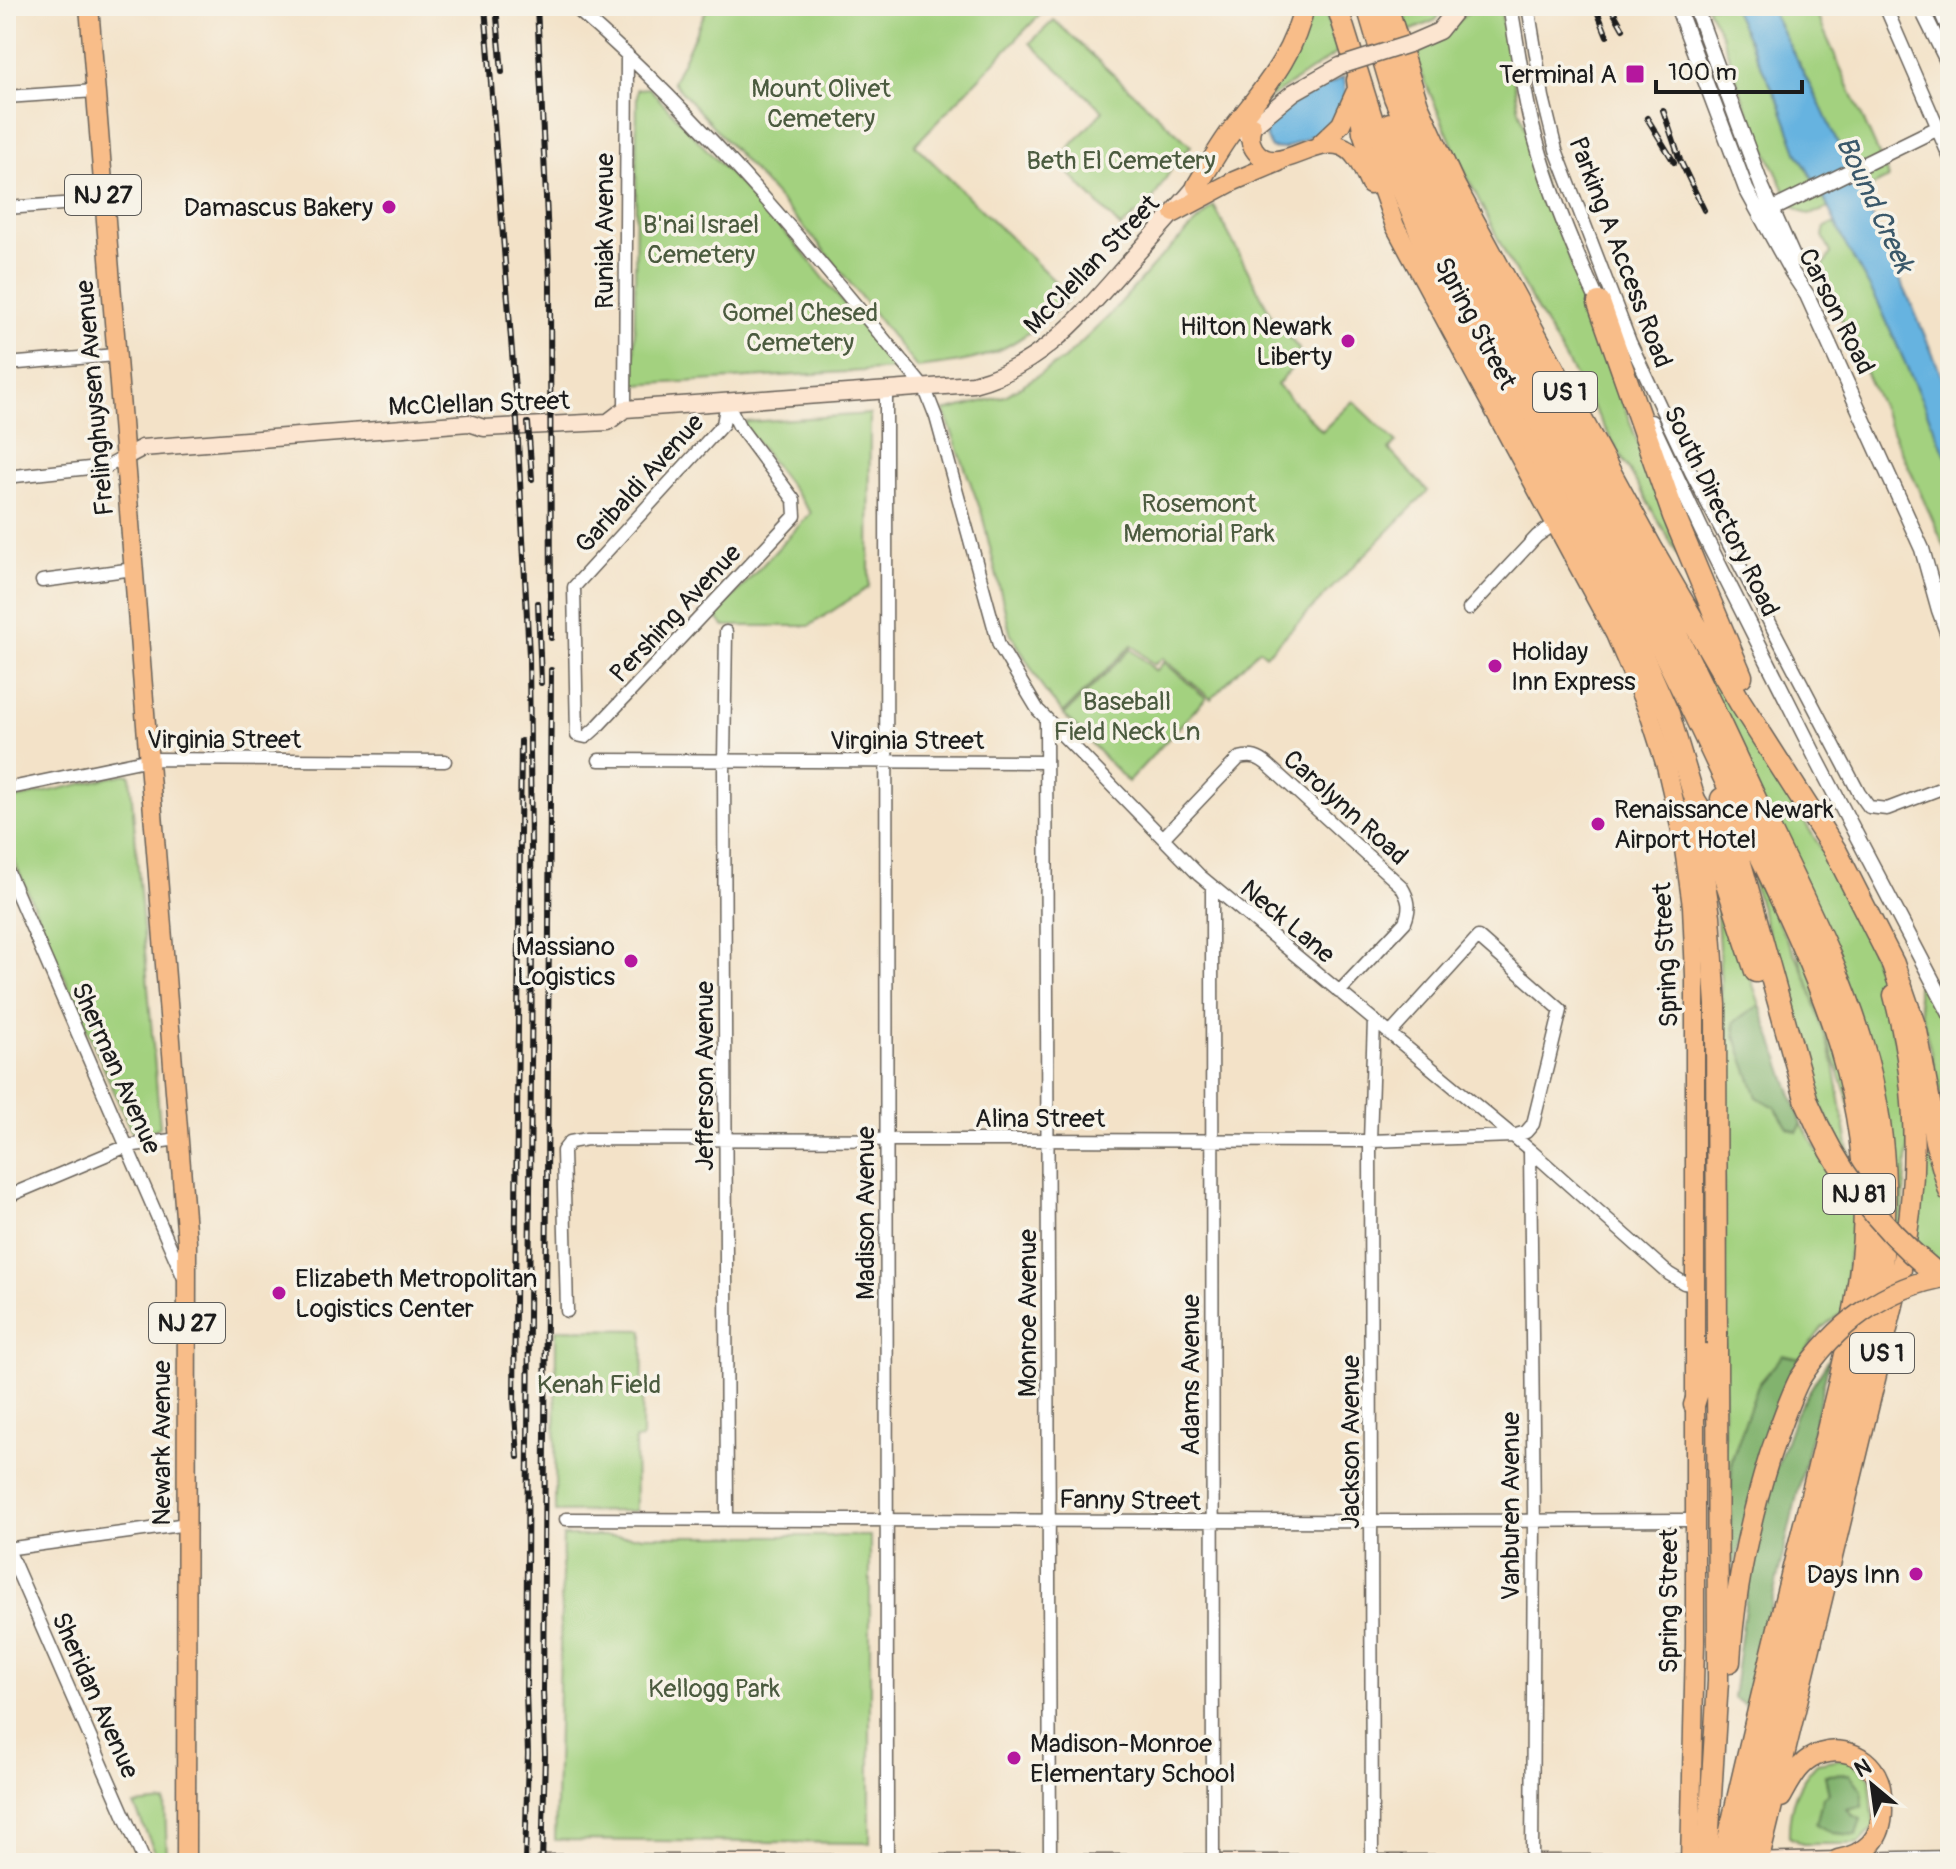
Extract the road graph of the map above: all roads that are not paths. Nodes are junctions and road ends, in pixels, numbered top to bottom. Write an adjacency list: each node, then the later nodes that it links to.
1 (89, 6): 22 (main road, Frelinghuysen Avenue / NJ 27)
2 (1304, 6): 29 (highway)
3 (1337, 6): 20 (highway, US 1)
4 (1353, 6): 53 (highway)
5 (1368, 6): 125 (highway)
6 (1386, 6): 60 (highway, US 1)
7 (1459, 6): 20 (main road, McClellan Street, bridge)
8 (1510, 6): 36 (street, South Directory Road)
9 (1528, 6): 36 (street, Parking A Access Road)
10 (1677, 6): 35 (street, Carson Road)
11 (1695, 6): 31 (street)
12 (1885, 6): 25 (street)
13 (1920, 6): 17 (street)
14 (1939, 6): 16 (street)
15 (580, 12): 18 (street, Neck Lane)
16 (1950, 32)
17 (1935, 38): 19 (street); 21 (street)
18 (627, 54): 39 (street, Neck Lane); 42 (street, Runiak Avenue)
19 (1950, 67)
20 (1350, 76): 24 (main road, McClellan Street); 26 (main road); 34 (main road, Spring Street); 66 (highway, US 1)
21 (1950, 79)
22 (95, 91): 23 (street); 30 (main road, Frelinghuysen Avenue / NJ 27)
23 (6, 97)
24 (1252, 126): 28 (main road); 29 (main road, McClellan Street)
25 (1938, 128): 27 (street); 31 (street)
26 (1317, 146): 28 (main road); 34 (main road)
27 (1950, 156)
28 (1290, 157): 33 (main road)
29 (1197, 186): 33 (main road, McClellan Street)
30 (104, 201): 32 (street); 37 (main road, Frelinghuysen Avenue / NJ 27)
31 (1778, 207): 35 (street)
32 (6, 208)
33 (1174, 213): 39 (main road, McClellan Street)
34 (1395, 226): 45 (main road, Spring Street)
35 (1807, 295): 46 (street, Carson Road)
36 (1607, 301): 60 (highway); 64 (street, Parking A Access Road); 71 (street, South Directory Road)
37 (116, 355): 38 (street); 43 (main road, Frelinghuysen Avenue / NJ 27)
38 (6, 364)
39 (925, 389): 40 (main road, McClellan Street); 54 (street, Neck Lane)
40 (886, 391): 41 (main road, McClellan Street); 61 (street, Madison Avenue)
41 (727, 402): 42 (main road, McClellan Street); 55 (street, Garibaldi Avenue); 55 (street, Pershing Avenue)
42 (625, 409): 43 (main road, McClellan Street)
43 (123, 458): 44 (street); 47 (main road, Frelinghuysen Avenue / NJ 27)
44 (6, 477)
45 (1555, 524): 49 (street); 91 (main road, Spring Street)
46 (1922, 549): 50 (street); 52 (street, Carson Road)
47 (134, 569): 48 (street); 56 (main road, Frelinghuysen Avenue / NJ 27)
48 (42, 581)
49 (1469, 609)
50 (1950, 611)
51 (726, 632): 59 (street, Jefferson Avenue)
52 (1950, 640)
53 (1689, 703): 77 (highway); 124 (highway)
54 (1046, 718): 62 (street); 67 (street, Neck Lane)
55 (577, 735)
56 (150, 759): 58 (street, Virginia Street); 63 (main road, Frelinghuysen Avenue / NJ 27); 65 (street, Virginia Street)
57 (599, 760): 59 (street, Virginia Street)
58 (445, 761)
59 (724, 761): 61 (street, Virginia Street); 80 (street, Jefferson Avenue)
60 (1780, 761): 69 (highway, US 1)
61 (886, 762): 62 (street, Virginia Street); 81 (street, Madison Avenue)
62 (1046, 762): 82 (street, Monroe Avenue)
63 (153, 785): 79 (main road, Newark Avenue / NJ 27)
64 (1950, 785)
65 (6, 789)
66 (1696, 803): 77 (highway); 92 (highway, US 1)
67 (1163, 838): 70 (street, Neck Lane); 72 (street, Carolynn Road)
68 (6, 868): 85 (street, Sherman Avenue)
69 (1854, 884): 87 (highway); 106 (highway, US 1)
70 (1212, 886): 72 (street, Neck Lane); 83 (street, Adams Avenue)
71 (1914, 944): 73 (street); 74 (street, South Directory Road)
72 (1339, 992): 75 (street, Neck Lane)
73 (1950, 997)
74 (1950, 1014)
75 (1374, 1020): 76 (street, Neck Lane); 84 (street, Jackson Avenue)
76 (1390, 1034): 78 (street, Neck Lane); 78 (street)
77 (1807, 1102): 89 (highway, NJ 81, bridge)
78 (1513, 1136): 84 (street, Alina Street); 86 (street, Neck Lane)
79 (178, 1139): 85 (street); 90 (main road, Newark Avenue / NJ 27)
80 (727, 1139): 81 (street, Alina Street); 93 (street, Alina Street); 97 (street, Jefferson Avenue)
81 (887, 1140): 82 (street, Alina Street); 96 (street, Madison Avenue)
82 (1048, 1140): 83 (street, Alina Street); 99 (street, Monroe Avenue)
83 (1212, 1141): 84 (street, Alina Street); 102 (street, Adams Avenue)
84 (1370, 1141): 101 (street, Jackson Avenue)
85 (127, 1146): 88 (street); 90 (street, Sherman Avenue)
86 (1530, 1150): 91 (street, Neck Lane); 100 (street, Vanburen Avenue)
87 (1950, 1191)
88 (6, 1197)
89 (1944, 1277): 105 (highway, bridge)
90 (187, 1285): 103 (main road, Newark Avenue / NJ 27)
91 (1696, 1285): 94 (main road, Spring Street)
92 (1716, 1299): 94 (highway); 105 (highway, US 1)
93 (567, 1311)
94 (1694, 1405): 98 (main road, Spring Street)
95 (566, 1519): 97 (street, Fanny Street)
96 (886, 1519): 97 (street, Fanny Street); 99 (street, Fanny Street); 116 (street, Madison Avenue)
97 (727, 1520)
98 (1694, 1520): 100 (street, Fanny Street); 122 (main road, Spring Street)
99 (1050, 1521): 102 (street, Fanny Street); 118 (street, Monroe Avenue)
100 (1534, 1521): 101 (street, Fanny Street); 121 (street, Vanburen Avenue)
101 (1372, 1522): 102 (street, Fanny Street); 120 (street, Jackson Avenue)
102 (1213, 1523): 119 (street, Adams Avenue)
103 (187, 1524): 104 (street); 113 (main road, Newark Avenue / NJ 27)
104 (7, 1548): 112 (street, Sheridan Avenue)
105 (1713, 1788): 123 (highway, US 1)
106 (1768, 1821): 108 (highway); 111 (highway, US 1)
107 (1950, 1858): 109 (street)
108 (1838, 1860): 109 (street); 111 (main road)
109 (1868, 1861)
110 (725, 1862): 114 (main road); 115 (main road)
111 (1758, 1862): 125 (main road)
112 (145, 1863)
113 (186, 1863)
114 (544, 1863)
115 (871, 1863)
116 (887, 1863)
117 (893, 1863): 118 (main road)
118 (1050, 1863): 119 (main road)
119 (1213, 1863): 120 (main road)
120 (1372, 1863): 121 (main road)
121 (1532, 1863): 122 (main road)
122 (1690, 1863): 123 (main road)
123 (1707, 1863): 124 (main road)
124 (1724, 1863): 125 (main road)
125 (1742, 1863)

